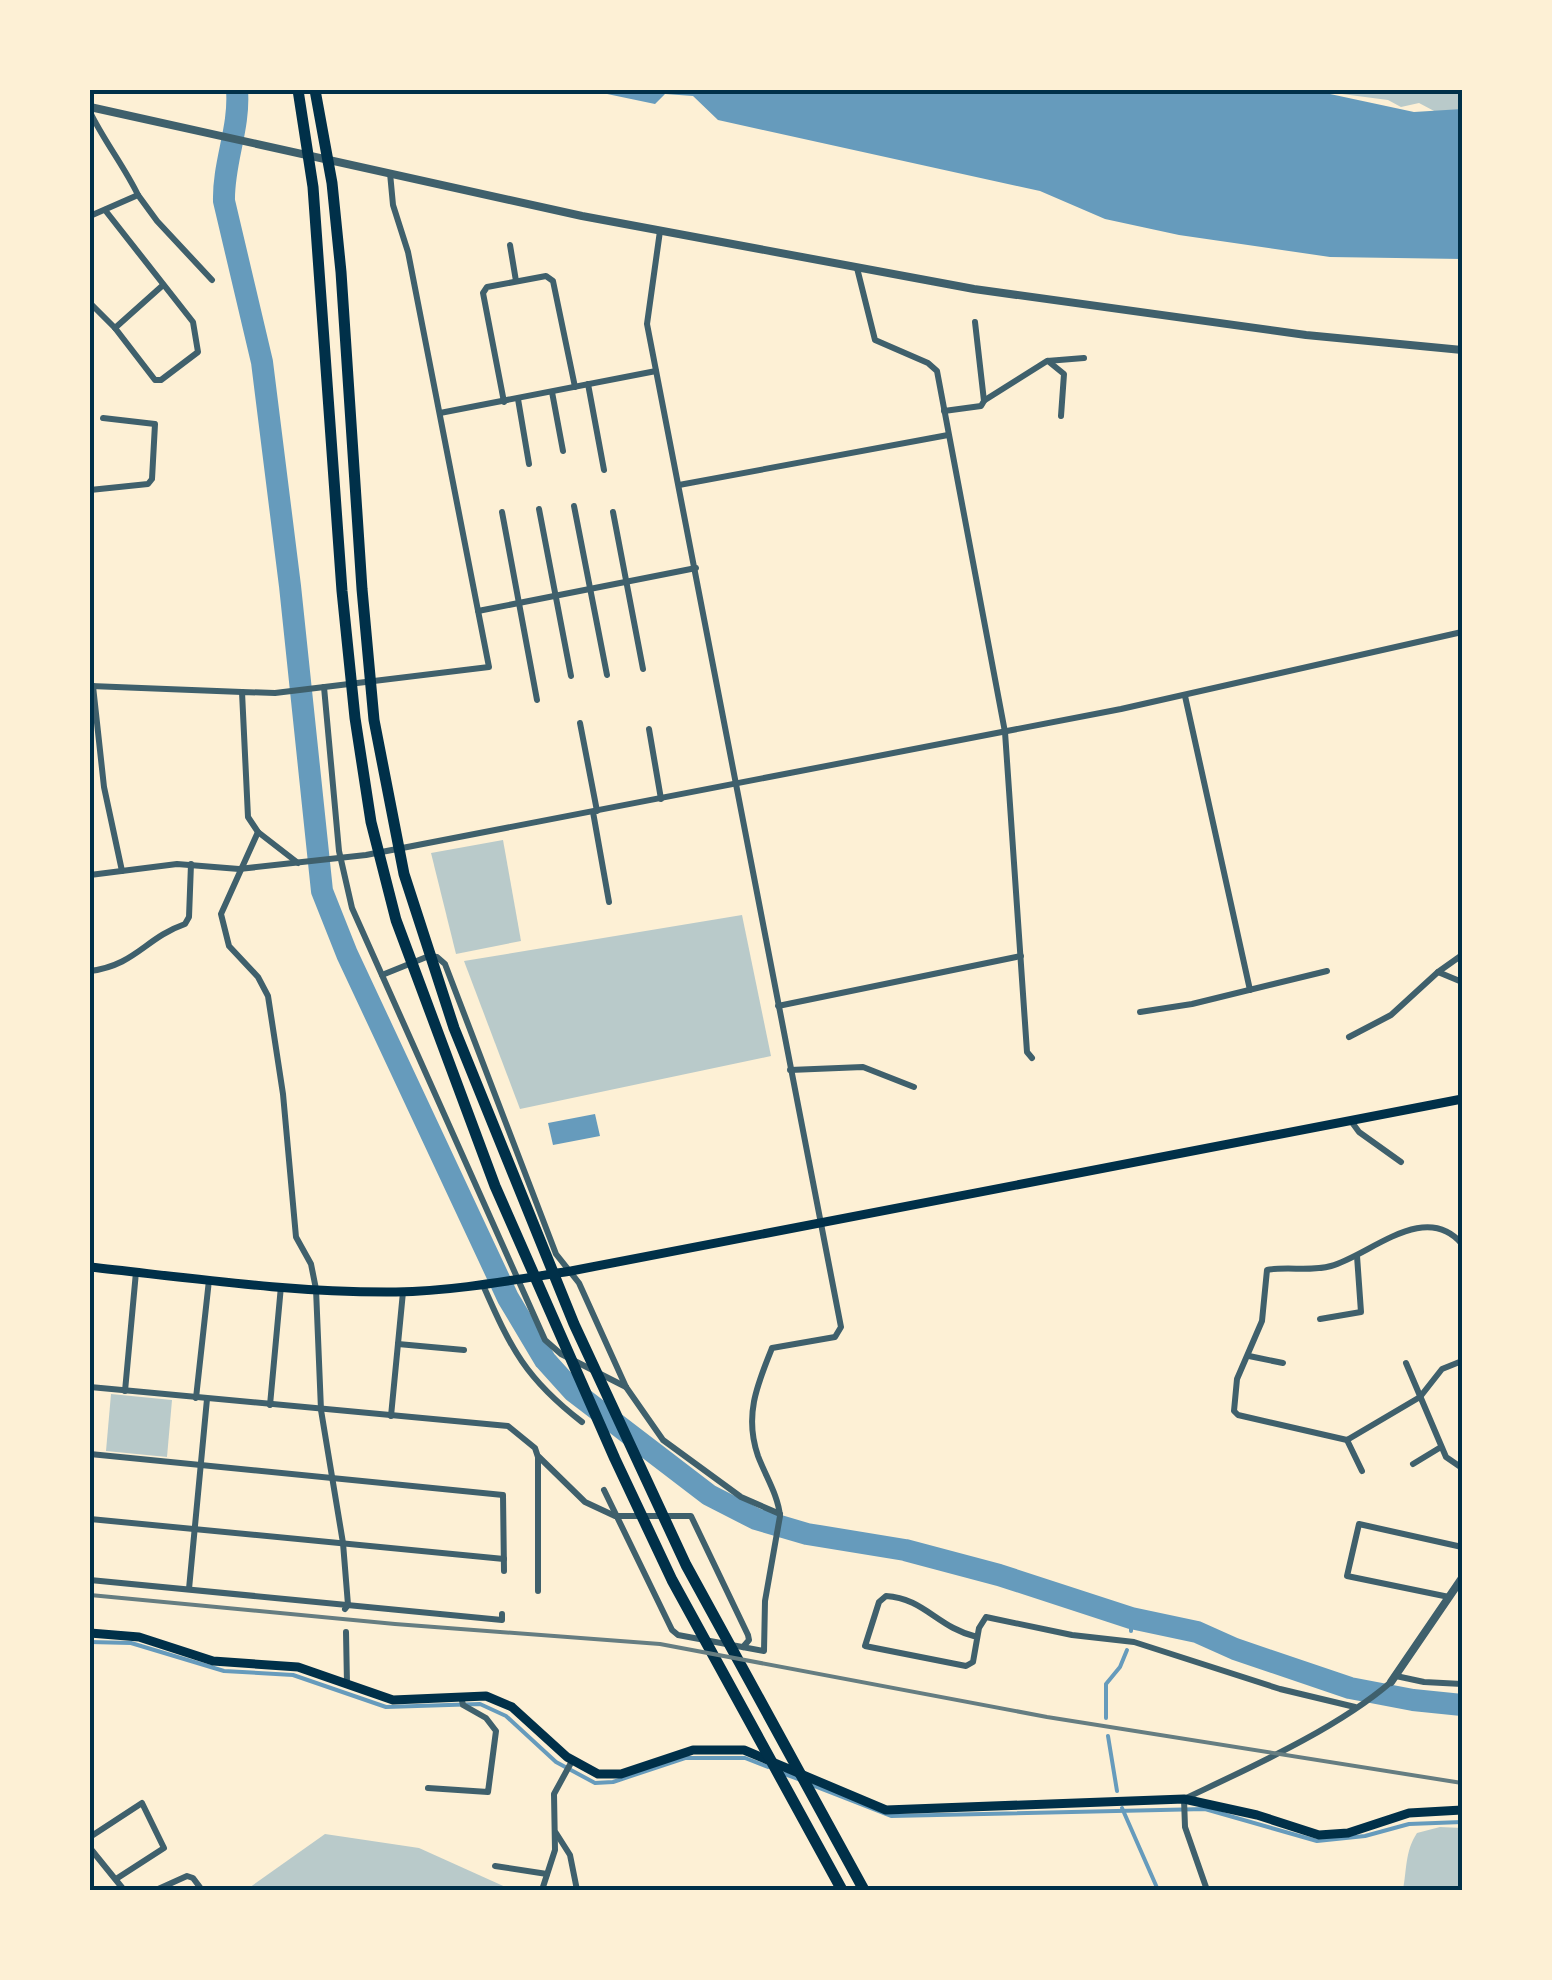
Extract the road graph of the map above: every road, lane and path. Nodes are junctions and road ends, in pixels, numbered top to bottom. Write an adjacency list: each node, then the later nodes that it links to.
1 (298, 90): 165 (highway)
2 (316, 90): 166 (highway)
3 (90, 109): 4 (street); 5 (street)
4 (390, 172): 8 (street); 28 (street)
5 (138, 195): 6 (street); 11 (street)
6 (105, 210): 7 (street); 13 (street)
7 (90, 216)
8 (660, 231): 10 (street); 20 (street)
9 (510, 246): 12 (street)
10 (857, 268): 17 (street); 27 (street)
11 (212, 280)
12 (516, 282): 22 (street); 26 (street)
13 (162, 286): 16 (street); 16 (street)
14 (90, 302): 16 (street)
15 (976, 322): 25 (street)
16 (115, 328)
17 (1462, 350)
18 (1084, 358): 19 (street)
19 (1047, 360): 25 (street); 29 (street)
20 (656, 370): 21 (street); 35 (street)
21 (588, 384): 22 (street); 34 (street)
22 (576, 387): 23 (street)
23 (552, 392): 24 (street); 32 (street)
24 (518, 399): 26 (street); 33 (street)
25 (984, 401): 27 (street)
26 (504, 402): 28 (street)
27 (944, 412): 31 (street)
28 (440, 413): 46 (street)
29 (1061, 416)
30 (104, 418): 36 (street)
31 (949, 435): 35 (street); 58 (street)
32 (563, 451)
33 (529, 464)
34 (604, 470)
35 (679, 485): 41 (street)
36 (90, 490)
37 (574, 506): 43 (street)
38 (539, 508): 44 (street)
39 (502, 512): 45 (street)
40 (612, 512): 42 (street)
41 (696, 568): 42 (street); 59 (street)
42 (626, 582): 43 (street); 48 (street)
43 (590, 589): 44 (street); 49 (street)
44 (556, 596): 45 (street); 50 (street)
45 (519, 603): 46 (street); 55 (street)
46 (478, 611): 52 (street)
47 (1462, 632): 54 (street)
48 (642, 669)
49 (607, 675)
50 (571, 676)
51 (91, 686): 53 (street); 67 (street)
52 (324, 687): 53 (street); 63 (street)
53 (242, 692): 62 (street)
54 (1184, 696): 58 (street); 77 (street)
55 (538, 700)
56 (580, 723): 61 (street)
57 (649, 730): 60 (street)
58 (1005, 732): 59 (street); 71 (street)
59 (736, 784): 60 (street); 78 (street)
60 (661, 799): 61 (street)
61 (595, 812): 63 (street); 69 (street)
62 (258, 832): 65 (street); 66 (street)
63 (340, 859): 65 (street); 75 (street)
64 (192, 864): 66 (street); 67 (street); 72 (street)
65 (300, 864): 66 (street)
66 (239, 869): 97 (street)
67 (122, 871): 68 (street)
68 (90, 875)
69 (609, 902)
70 (1462, 955): 74 (street)
71 (1020, 956): 78 (street); 81 (street)
72 (90, 971)
73 (1326, 971): 77 (street)
74 (1438, 972): 76 (street); 80 (street)
75 (382, 975): 91 (street); 94 (street)
76 (1462, 982)
77 (1250, 990): 79 (street)
78 (778, 1006): 82 (street)
79 (1140, 1012)
80 (1349, 1036)
81 (1032, 1058)
82 (790, 1070): 83 (street); 87 (street)
83 (914, 1086)
84 (1462, 1099): 85 (main road)
85 (1350, 1120): 86 (street); 87 (main road)
86 (1401, 1162)
87 (819, 1222): 91 (main road); 126 (street)
88 (1462, 1244): 89 (street)
89 (1357, 1255): 99 (street); 102 (street)
90 (90, 1268): 92 (main road)
91 (570, 1271): 94 (main road); 107 (street)
92 (136, 1272): 93 (main road); 108 (street)
93 (209, 1279): 96 (main road); 110 (street)
94 (517, 1280): 95 (main road); 107 (street)
95 (483, 1285): 98 (main road); 115 (street)
96 (280, 1286): 97 (main road); 112 (street)
97 (316, 1289): 98 (main road); 113 (street)
98 (403, 1292): 100 (street)
99 (1320, 1319)
100 (398, 1344): 101 (street); 114 (street)
101 (464, 1350)
102 (1249, 1356): 104 (street); 116 (street)
103 (1462, 1361): 109 (street)
104 (1283, 1363)
105 (1406, 1364): 109 (street)
106 (90, 1387): 108 (street)
107 (626, 1387): 126 (street)
108 (125, 1391): 110 (street)
109 (1420, 1397): 116 (street); 117 (street)
110 (196, 1398): 111 (street)
111 (208, 1398): 112 (street); 121 (street)
112 (270, 1405): 113 (street)
113 (321, 1410): 114 (street); 124 (street)
114 (391, 1416): 119 (street)
115 (582, 1422)
116 (1347, 1440): 123 (street)
117 (1441, 1447): 120 (street); 122 (street)
118 (90, 1454): 121 (street)
119 (538, 1457): 127 (street); 137 (street)
120 (1414, 1464)
121 (201, 1465): 124 (street); 129 (street)
122 (1462, 1468)
123 (1362, 1470)
124 (332, 1478): 130 (street); 132 (street)
125 (604, 1490): 127 (street)
126 (780, 1514): 144 (street)
127 (615, 1516): 144 (street); 144 (street)
128 (90, 1519): 129 (street)
129 (194, 1529): 130 (street); 136 (street)
130 (342, 1544): 132 (street); 139 (street)
131 (1462, 1547): 138 (street)
132 (504, 1559): 133 (street)
133 (504, 1571)
134 (1462, 1578): 138 (street)
135 (90, 1580): 136 (street)
136 (189, 1589): 139 (street)
137 (538, 1590)
138 (1449, 1597): 145 (street)
139 (346, 1607): 140 (street)
140 (502, 1614)
141 (346, 1632): 146 (street)
142 (90, 1633): 146 (main road)
143 (977, 1637): 143 (street); 149 (street)
144 (743, 1647)
145 (1394, 1679): 147 (street); 149 (street)
146 (347, 1684): 148 (main road)
147 (1462, 1684)
148 (460, 1695): 150 (main road); 151 (street)
149 (1357, 1706): 152 (street)
150 (572, 1762): 152 (main road); 154 (street)
151 (428, 1788)
152 (1184, 1799): 153 (main road); 167 (street)
153 (1462, 1810)
154 (555, 1832): 158 (street); 164 (street)
155 (90, 1837): 159 (street)
156 (90, 1848): 159 (street)
157 (495, 1866): 158 (street)
158 (547, 1874): 163 (street)
159 (116, 1879): 160 (street)
160 (124, 1890)
161 (156, 1890): 162 (street)
162 (202, 1890)
163 (542, 1890)
164 (577, 1890)
165 (842, 1890)
166 (864, 1890)
167 (1207, 1890)

